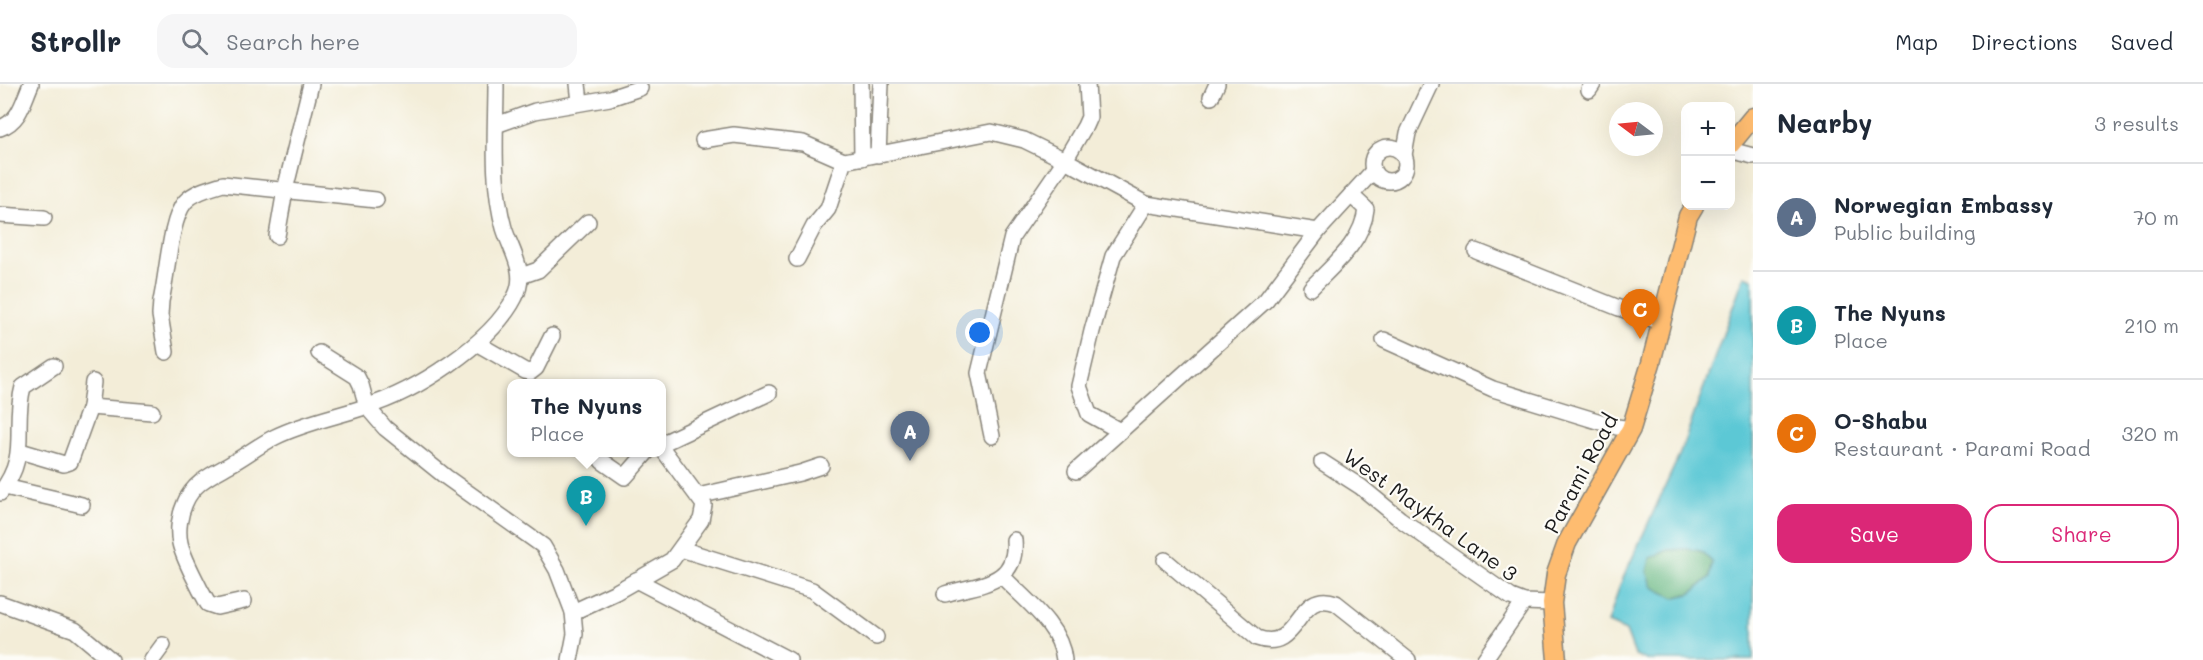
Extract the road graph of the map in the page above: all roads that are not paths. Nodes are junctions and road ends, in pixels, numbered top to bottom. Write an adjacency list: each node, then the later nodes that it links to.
1 (31, 84): 13 (street)
2 (311, 84): 24 (street)
3 (496, 84): 12 (street)
4 (578, 84): 10 (street)
5 (861, 84): 20 (street)
6 (881, 84): 17 (street)
7 (1087, 84): 21 (street)
8 (1431, 84): 18 (street)
9 (640, 88): 10 (street)
10 (580, 102): 12 (street)
11 (1753, 117): 15 (main road)
12 (496, 125): 36 (street)
13 (0, 128)
14 (703, 140): 22 (street)
15 (1735, 140)
16 (1735, 151): 19 (street)
17 (878, 155): 20 (street); 21 (street)
18 (1404, 155): 23 (street); 23 (street)
19 (1753, 156)
20 (862, 158): 22 (street)
21 (1065, 160): 27 (street); 52 (street)
22 (844, 161): 35 (street)
23 (1373, 171): 25 (street)
24 (285, 190): 26 (street); 33 (street); 42 (street)
25 (1351, 195): 32 (street); 37 (street)
26 (376, 200)
27 (1146, 204): 32 (street); 51 (street)
28 (1692, 210): 38 (main road, Parami Road)
29 (0, 215): 30 (street)
30 (45, 218)
31 (588, 222): 36 (street)
32 (1318, 231): 51 (street)
33 (277, 236)
34 (1476, 251): 38 (street)
35 (797, 259)
36 (521, 276): 41 (street)
37 (1311, 288)
38 (1661, 322): 50 (main road, Parami Road)
39 (552, 336): 41 (street)
40 (1384, 340): 50 (street)
41 (478, 344): 48 (street)
42 (166, 352)
43 (319, 353): 48 (street)
44 (54, 366): 54 (street)
45 (93, 381): 47 (street)
46 (769, 393): 53 (street)
47 (90, 407): 49 (street); 54 (street)
48 (367, 407): 70 (street); 74 (street)
49 (152, 412)
50 (1631, 429): 73 (main road, Parami Road)
51 (1120, 431): 60 (street)
52 (992, 436)
53 (666, 443)
54 (20, 451): 61 (street)
55 (666, 452): 62 (street)
56 (643, 457): 57 (street)
57 (602, 461)
58 (1322, 462): 71 (street, West Maykha Lane 3)
59 (821, 466): 62 (street)
60 (1076, 471)
61 (3, 490): 63 (street)
62 (701, 500): 65 (street)
63 (82, 505)
64 (1014, 540): 67 (street)
65 (681, 549): 68 (street); 75 (street)
66 (1165, 560): 82 (street)
67 (1003, 577): 69 (street); 81 (street)
68 (636, 580): 74 (street); 80 (street)
69 (945, 594)
70 (244, 601)
71 (1524, 602): 73 (street, West Maykha Lane 3); 83 (street)
72 (0, 603): 77 (street)
73 (1552, 603): 84 (main road, Parami Road)
74 (573, 612): 79 (street)
75 (876, 637)
76 (163, 645): 78 (street)
77 (111, 660)
78 (152, 660)
79 (570, 660)
80 (789, 660)
81 (1064, 660)
82 (1408, 660)
83 (1485, 660)
84 (1557, 660)

